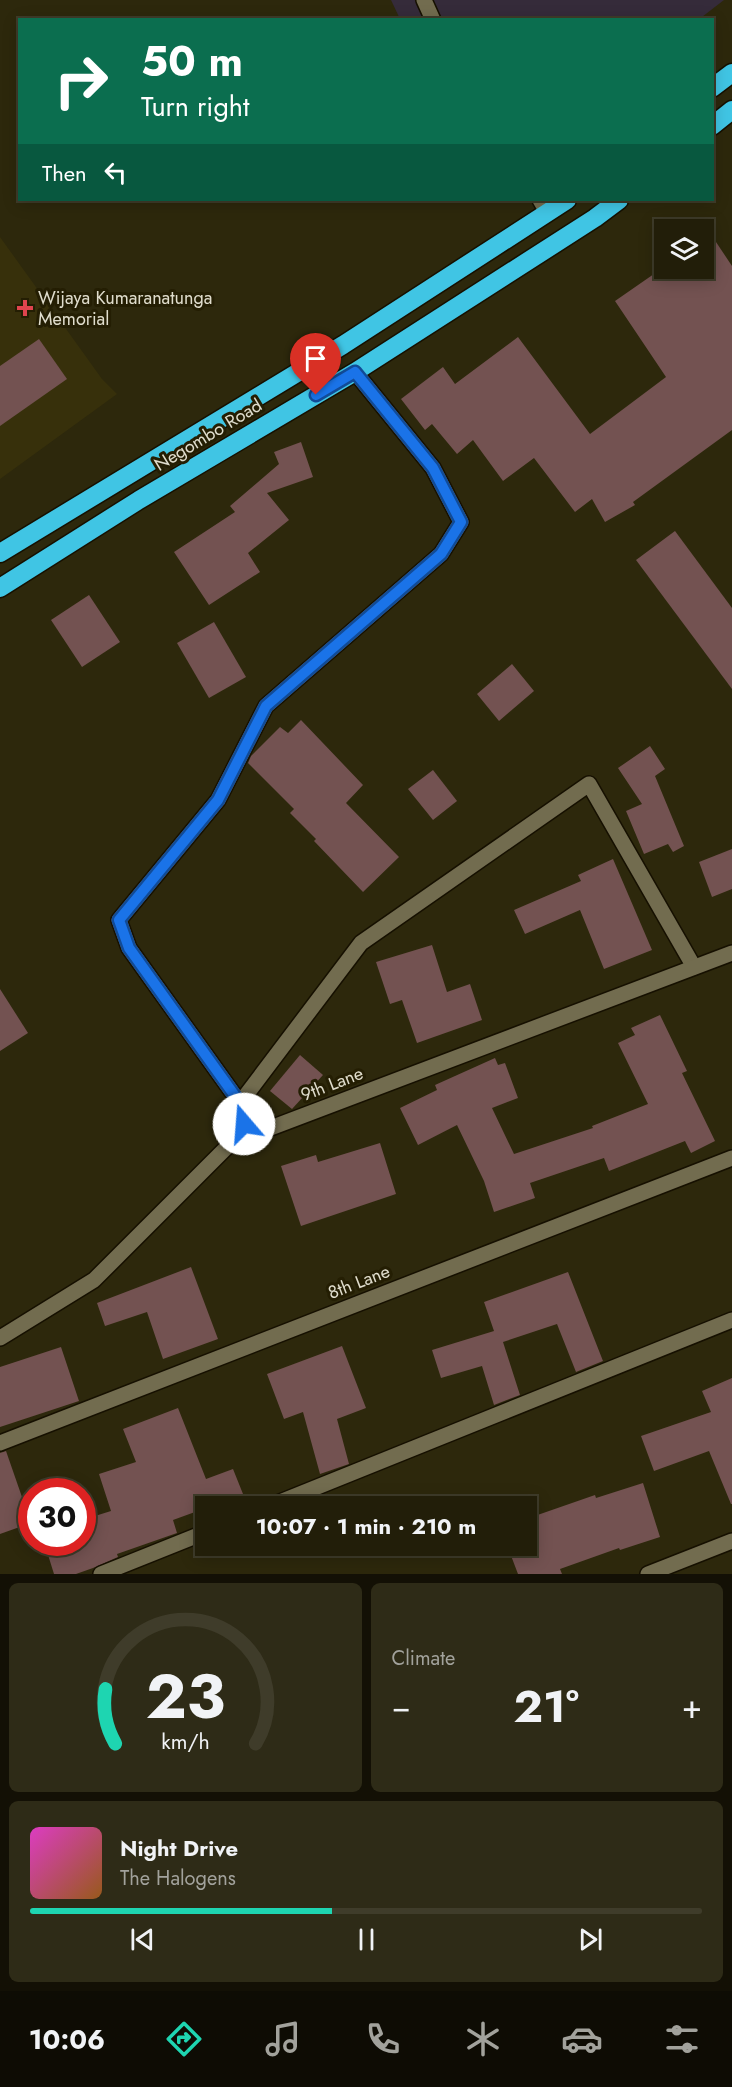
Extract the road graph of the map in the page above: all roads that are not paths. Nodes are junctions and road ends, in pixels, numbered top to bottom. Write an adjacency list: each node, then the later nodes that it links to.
1 (424, 0): 2 (street)
2 (433, 18)
3 (732, 73): 4 (highway)
4 (714, 86)
5 (732, 110): 6 (highway)
6 (714, 124)
7 (563, 201): 9 (highway, Negombo Road)
8 (618, 201): 10 (highway, Negombo Road)
9 (543, 206): 11 (highway, Negombo Road)
10 (355, 372): 12 (highway, Negombo Road); 15 (street)
11 (0, 553)
12 (0, 588)
13 (732, 953): 14 (street, 9th Lane)
14 (694, 967): 15 (street); 16 (street, 9th Lane)
15 (240, 1103): 16 (street)
16 (231, 1143): 19 (street, 9th Lane)
17 (732, 1158): 20 (street, 8th Lane)
18 (732, 1320): 21 (street)
19 (0, 1338)
20 (0, 1443)
21 (295, 1496)
22 (195, 1536): 24 (street)
23 (732, 1541): 25 (street)
24 (101, 1574)
25 (648, 1574)

